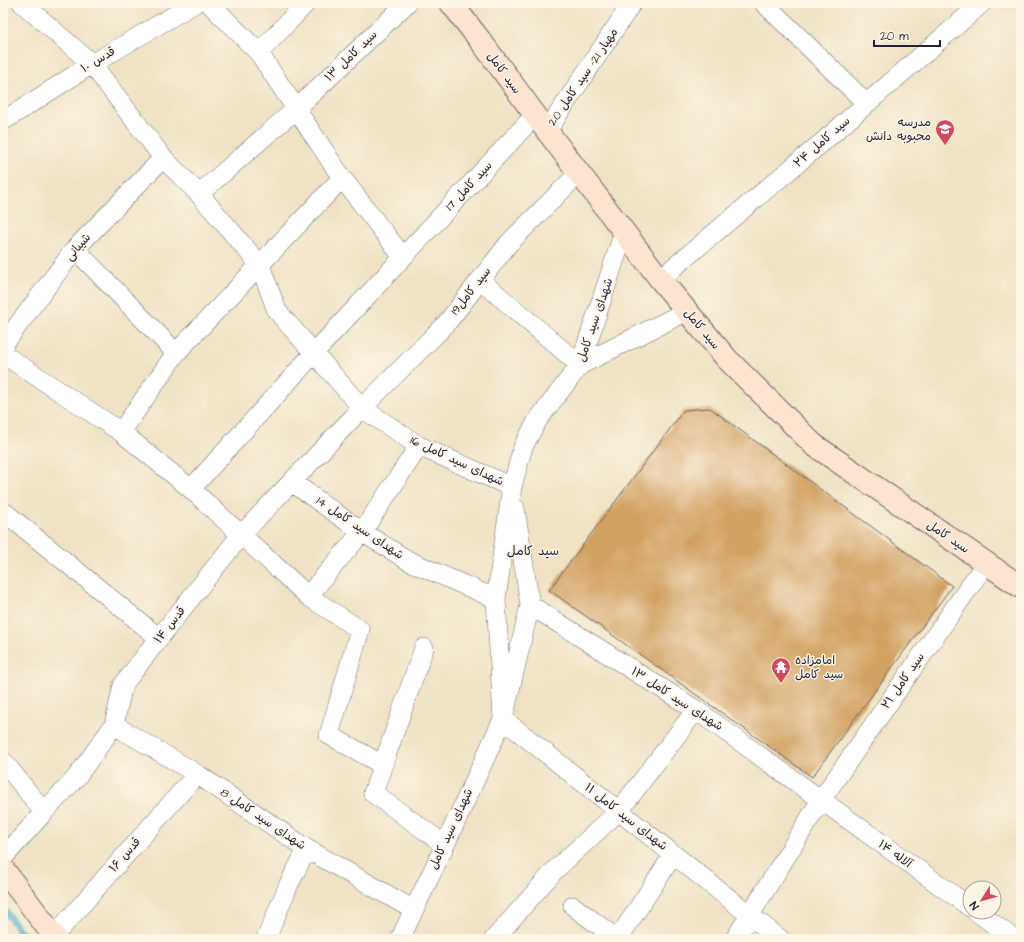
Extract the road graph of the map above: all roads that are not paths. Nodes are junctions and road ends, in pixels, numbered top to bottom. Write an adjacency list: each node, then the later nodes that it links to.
1 (22, 3): 11 (street)
2 (196, 3): 11 (street, قدس ۱۰)
3 (209, 3): 10 (street)
4 (306, 3): 10 (street)
5 (407, 3): 13 (street, سید کامل ۱۳)
6 (451, 3): 15 (street, سید کامل)
7 (632, 3): 15 (street, مهیار 21- سید کامل 20)
8 (764, 3): 12 (street)
9 (982, 3): 12 (street, سید کامل ۲۴)
10 (258, 53): 13 (street)
11 (92, 64): 14 (street, قدس ۱۰); 16 (street)
12 (866, 103): 24 (street, سید کامل ۲۴)
13 (296, 109): 18 (street); 19 (street, سید کامل ۱۳)
14 (3, 121)
15 (541, 123): 17 (street, سید کامل); 22 (street, سید کامل 17)
16 (163, 158): 19 (street); 21 (street, شیبانی)
17 (579, 173): 20 (street, سید کامل); 25 (street, سید کامل19)
18 (342, 178): 22 (street); 23 (street)
19 (199, 194): 23 (street)
20 (624, 232): 24 (street, سید کامل); 31 (street, شهدای سید کامل)
21 (75, 249): 27 (street, شیبانی); 28 (street)
22 (402, 257): 29 (street, سید کامل 17)
23 (260, 265): 28 (street); 29 (street, شهدای سید کامل 16)
24 (660, 279): 26 (street, سید کامل)
25 (480, 280): 31 (street); 32 (street, سید کامل19)
26 (687, 310): 31 (street); 41 (street, سید کامل)
27 (3, 344)
28 (176, 353): 33 (street)
29 (314, 353): 32 (street, شهدای سید کامل 16); 37 (street, سید کامل 17)
30 (3, 354): 33 (street)
31 (580, 366): 36 (street, شهدای سید کامل)
32 (362, 408): 34 (street, شهدای سید کامل 16); 35 (street, قدس ۱۴)
33 (121, 432): 37 (street)
34 (419, 446): 36 (street, شهدای سید کامل 16); 39 (street)
35 (292, 482): 39 (street, شهدای سید کامل 14); 40 (street, قدس ۱۴)
36 (512, 487): 44 (street, شهدای سید کامل); 45 (street, شهدای سید کامل)
37 (191, 489): 40 (street)
38 (3, 511): 46 (street)
39 (362, 532): 43 (street); 44 (street, شهدای سید کامل 14)
40 (241, 535): 43 (street); 46 (street, قدس ۱۴)
41 (986, 563): 42 (street, سید کامل); 54 (street, سید کامل ۲۱)
42 (1021, 587)
43 (308, 596): 52 (street)
44 (496, 599): 49 (street, شهدای سید کامل)
45 (530, 605): 48 (street, شهدای سید کامل ۱۳); 49 (street, شهدای سید کامل)
46 (159, 638): 50 (street, قدس ۱۴)
47 (424, 648): 52 (street)
48 (696, 710): 54 (street, شهدای سید کامل ۱۳); 55 (street)
49 (503, 720): 55 (street, شهدای سید کامل ۱۱); 57 (street, شهدای سید کامل)
50 (114, 724): 53 (street, شهدای سید کامل 8); 56 (street, قدس ۱۴)
51 (3, 761): 56 (street)
52 (383, 765): 57 (street)
53 (197, 774): 58 (street, شهدای سید کامل 8); 67 (street, قدس ۱۶)
54 (821, 800): 62 (street, آلاله ۱۴); 65 (street, سید کامل ۲۱)
55 (619, 811): 59 (street, شهدای سید کامل ۱۱); 70 (street)
56 (44, 812): 60 (street, قدس ۱۴)
57 (445, 845): 64 (street, شهدای سید کامل)
58 (307, 849): 64 (street, شهدای سید کامل 8); 68 (street)
59 (673, 855): 65 (street, شهدای سید کامل ۱۱); 71 (street)
60 (3, 858)
61 (3, 869): 67 (street)
62 (962, 901)
63 (573, 906): 71 (street)
64 (414, 910): 69 (street, شهدای سید کامل)
65 (749, 915): 72 (street, سید کامل ۲۱); 73 (street, شهدای سید کامل ۱۱)
66 (988, 920): 74 (street)
67 (55, 937)
68 (266, 939)
69 (400, 939)
70 (494, 939)
71 (617, 939)
72 (735, 939)
73 (780, 939)
74 (1014, 939)

